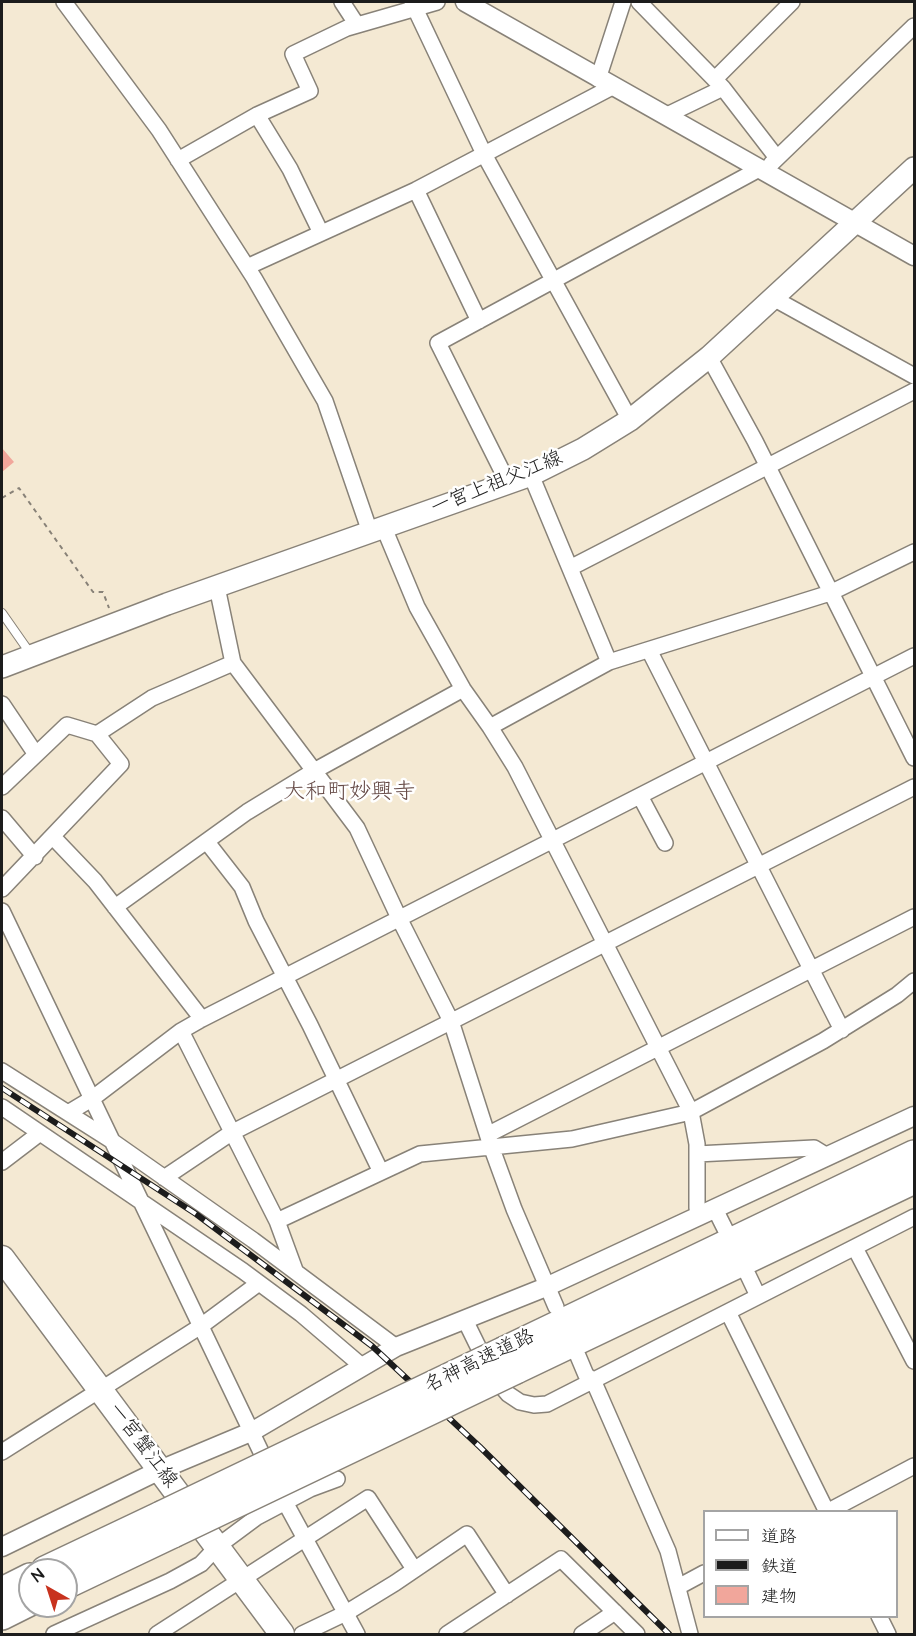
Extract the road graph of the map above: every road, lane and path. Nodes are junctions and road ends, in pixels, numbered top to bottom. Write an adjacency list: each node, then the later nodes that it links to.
1 (64, 2): 16 (street)
2 (342, 2): 9 (street)
3 (437, 2): 8 (street)
4 (465, 2): 11 (street)
5 (623, 2): 11 (street)
6 (639, 2): 12 (street)
7 (792, 2): 12 (street)
8 (414, 5): 9 (street); 15 (street)
9 (357, 25): 13 (street)
10 (915, 26): 17 (street)
11 (605, 83): 14 (street); 15 (street)
12 (719, 83): 14 (street); 17 (street)
13 (257, 115): 16 (street); 21 (street)
14 (665, 116): 17 (street)
15 (486, 156): 19 (street); 24 (street)
16 (178, 160): 23 (street)
17 (768, 165): 20 (street); 24 (street)
18 (915, 168): 20 (main road, 一宮上祖父江線)
19 (416, 190): 21 (street); 26 (street)
20 (856, 223): 22 (street); 25 (main road, 一宮上祖父江線)
21 (321, 233): 23 (street)
22 (915, 256)
23 (247, 267): 35 (street)
24 (555, 279): 26 (street); 30 (street)
25 (773, 298): 27 (main road, 一宮上祖父江線); 28 (street)
26 (479, 321): 33 (street)
27 (709, 357): 30 (main road, 一宮上祖父江線); 31 (street)
28 (915, 376)
29 (915, 391): 31 (street)
30 (630, 420): 32 (main road, 一宮上祖父江線)
31 (768, 468): 37 (street); 39 (street)
32 (531, 475): 33 (main road, 一宮上祖父江線); 37 (street)
33 (508, 483): 35 (main road, 一宮上祖父江線)
34 (2, 498): 41 (path)
35 (377, 530): 38 (main road, 一宮上祖父江線); 49 (street)
36 (915, 552): 39 (street)
37 (570, 568): 45 (street)
38 (217, 587): 41 (main road, 一宮上祖父江線); 46 (street)
39 (830, 593): 42 (street); 48 (street)
40 (2, 613): 43 (lane)
41 (115, 623): 43 (main road, 一宮上祖父江線)
42 (649, 650): 45 (street); 55 (street)
43 (32, 654): 47 (main road, 一宮上祖父江線)
44 (915, 656): 48 (street)
45 (609, 662): 51 (street)
46 (233, 663): 52 (street); 56 (street)
47 (2, 667)
48 (874, 676): 54 (street); 55 (street)
49 (463, 689): 51 (street); 56 (street)
50 (2, 704): 53 (street)
51 (490, 728): 62 (street)
52 (97, 734): 53 (street); 61 (street)
53 (35, 753): 57 (street)
54 (915, 758)
55 (704, 762): 59 (street); 66 (street)
56 (314, 771): 63 (street); 70 (street)
57 (2, 787)
58 (915, 787): 66 (street)
59 (640, 796): 62 (street); 64 (street)
60 (2, 818): 65 (street)
61 (53, 837): 65 (street); 68 (street)
62 (553, 840): 70 (street); 72 (street)
63 (207, 842): 68 (street); 74 (street)
64 (665, 843)
65 (34, 857): 67 (street)
66 (758, 866): 72 (street); 73 (street)
67 (2, 889)
68 (115, 907): 76 (street)
69 (2, 911): 83 (street)
70 (399, 918): 74 (street); 77 (street)
71 (915, 918): 73 (street)
72 (605, 943): 77 (street); 80 (street)
73 (810, 969): 78 (street); 80 (street)
74 (285, 976): 76 (street); 82 (street)
75 (915, 981): 78 (street)
76 (202, 1019): 79 (street)
77 (451, 1021): 82 (street); 90 (street)
78 (842, 1030): 85 (street)
79 (181, 1031): 83 (street); 89 (street)
80 (659, 1046): 85 (street); 90 (street)
81 (2, 1071): 86 (street)
82 (337, 1081): 89 (street); 96 (street)
83 (93, 1098): 86 (street); 91 (street)
84 (2, 1107): 88 (street)
85 (691, 1112): 90 (street); 92 (street)
86 (68, 1113): 91 (street)
87 (915, 1116): 94 (street)
88 (40, 1132): 95 (street); 99 (street)
89 (231, 1133): 97 (street); 102 (street)
90 (490, 1140): 96 (street); 109 (street)
91 (112, 1142): 97 (street); 99 (street)
92 (698, 1154): 94 (street); 100 (street)
93 (915, 1154): 117 (highway, 名神高速道路)
94 (827, 1156): 100 (street)
95 (2, 1162)
96 (380, 1170): 102 (street)
97 (164, 1178): 106 (street)
98 (915, 1180): 117 (highway, 名神高速道路)
99 (140, 1201): 108 (street); 114 (street)
100 (707, 1212): 103 (street); 109 (street)
101 (915, 1217): 104 (street)
102 (277, 1221): 106 (street)
103 (725, 1229)
104 (855, 1248): 110 (street); 118 (street)
105 (2, 1258): 121 (main road, 一宮蟹江線)
106 (295, 1270): 115 (street)
107 (748, 1275): 110 (street)
108 (259, 1283): 114 (street); 119 (street)
109 (546, 1287): 111 (street); 113 (street)
110 (758, 1296): 112 (street)
111 (556, 1307)
112 (728, 1312): 120 (street); 128 (street)
113 (465, 1320): 115 (street); 120 (street)
114 (201, 1326): 121 (street); 122 (street)
115 (396, 1347): 119 (street)
116 (578, 1356): 120 (street)
117 (511, 1360): 130 (highway, 名神高速道路, bridge)
118 (915, 1361)
119 (363, 1366): 122 (street)
120 (593, 1380): 140 (street)
121 (101, 1390): 123 (street); 125 (main road, 一宮蟹江線)
122 (253, 1431): 125 (street); 127 (street)
123 (2, 1452)
124 (915, 1466): 129 (street)
125 (160, 1470): 132 (main road, 一宮蟹江線); 133 (street)
126 (337, 1479): 127 (street)
127 (285, 1502): 131 (street); 132 (street)
128 (826, 1510)
129 (831, 1510)
130 (167, 1525): 134 (highway, 名神高速道路); 137 (highway, 名神高速道路)
131 (307, 1540): 135 (street); 138 (street); 145 (street)
132 (218, 1546): 138 (main road, 一宮蟹江線); 148 (street)
133 (2, 1547)
134 (78, 1558)
135 (414, 1569): 142 (street); 145 (street)
136 (703, 1574): 140 (street)
137 (78, 1578)
138 (242, 1579): 149 (street); 150 (main road, 一宮蟹江線)
139 (18, 1583): 141 (highway)
140 (678, 1587): 156 (street)
141 (2, 1591)
142 (507, 1595): 144 (street); 153 (street)
143 (18, 1608): 146 (highway)
144 (615, 1612): 154 (street); 155 (street)
145 (346, 1613): 151 (street); 152 (street)
146 (2, 1616)
147 (880, 1618): 157 (street)
148 (54, 1635)
149 (156, 1635)
150 (282, 1635)
151 (302, 1635)
152 (357, 1635)
153 (447, 1635)
154 (582, 1635)
155 (637, 1635)
156 (690, 1635)
157 (888, 1635)

